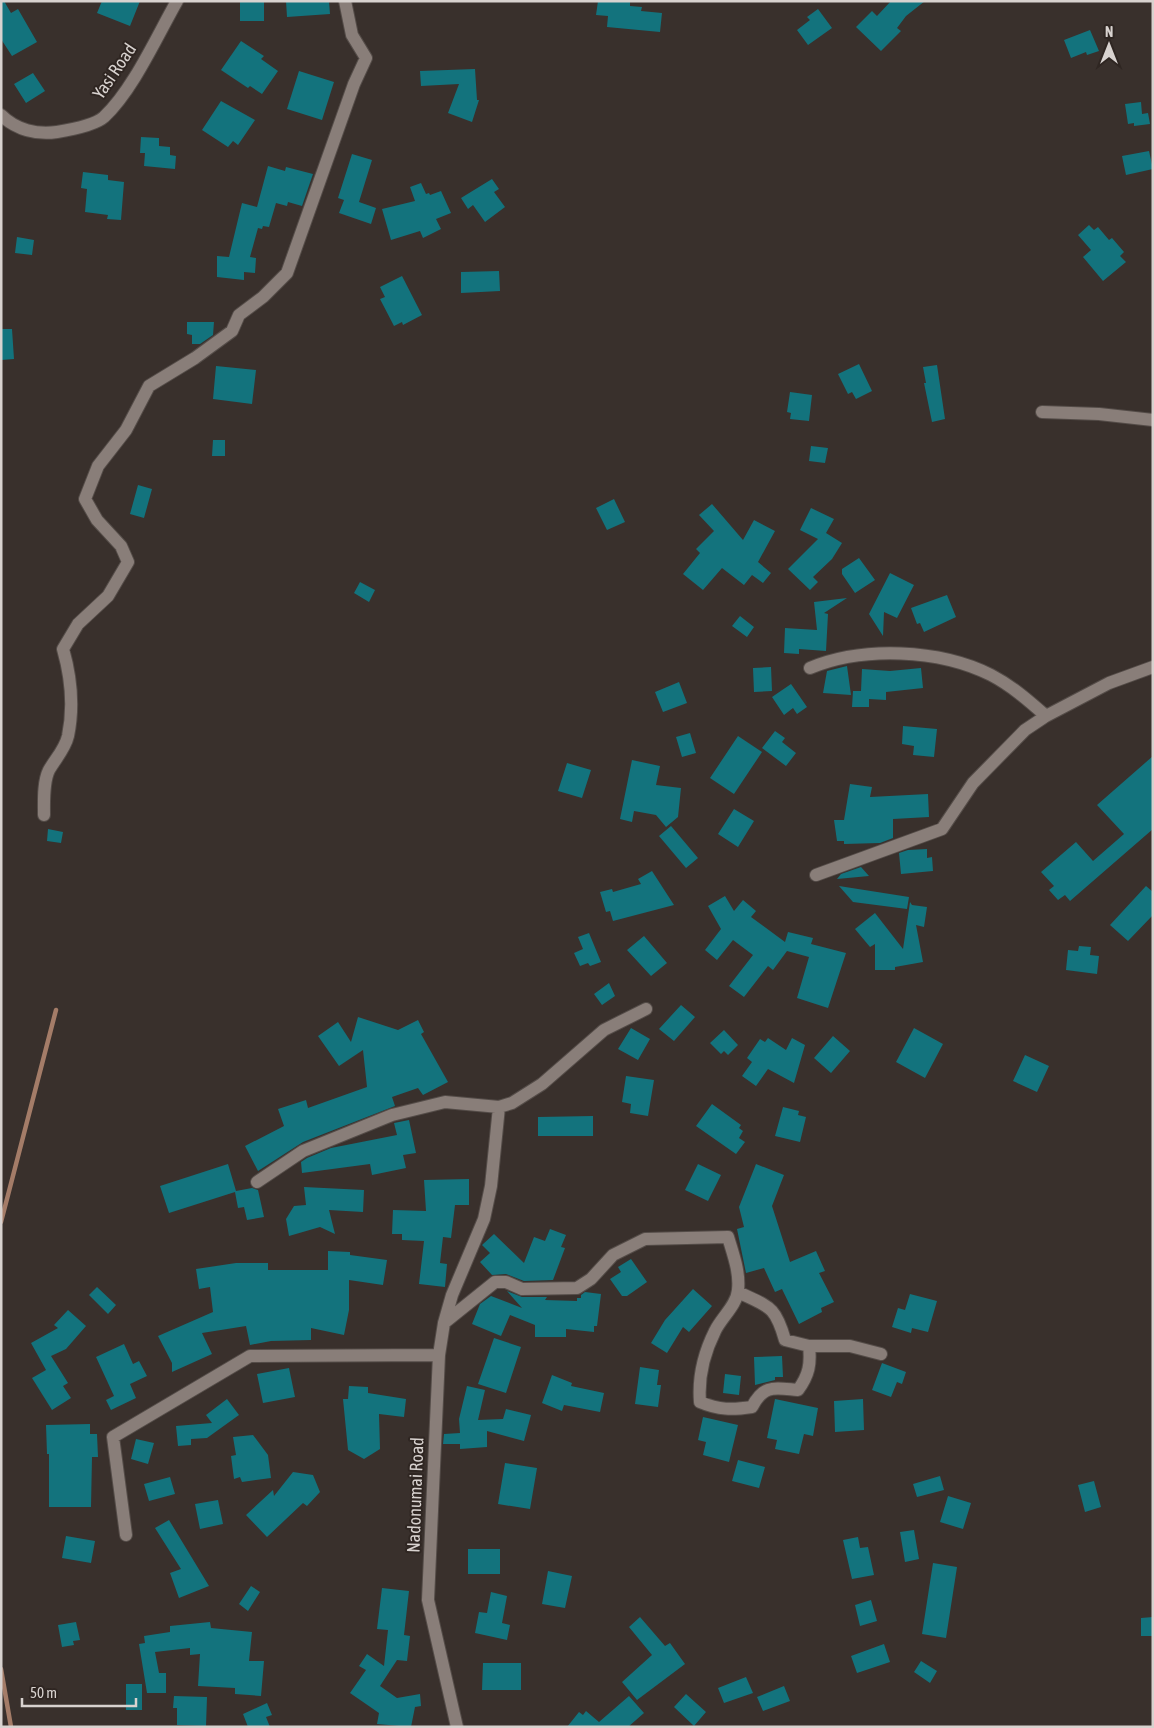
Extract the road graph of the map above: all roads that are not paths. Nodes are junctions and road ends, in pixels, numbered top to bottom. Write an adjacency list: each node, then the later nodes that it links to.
1 (177, 1): 3 (street, Yasi Road)
2 (345, 1): 9 (street)
3 (1, 115)
4 (1042, 412): 5 (street)
5 (1153, 420)
6 (1153, 667): 8 (street)
7 (810, 668): 8 (street)
8 (1046, 716): 10 (street)
9 (44, 815)
10 (816, 875)
11 (646, 1009): 12 (street)
12 (499, 1108): 13 (street); 15 (street, Nadonumai Road)
13 (257, 1182)
14 (738, 1292): 15 (street); 16 (street); 16 (street)
15 (444, 1323): 18 (street, Nadonumai Road)
16 (809, 1346): 17 (street)
17 (881, 1354)
18 (439, 1355): 19 (street); 20 (street, Nadonumai Road)
19 (126, 1535)
20 (457, 1727)

